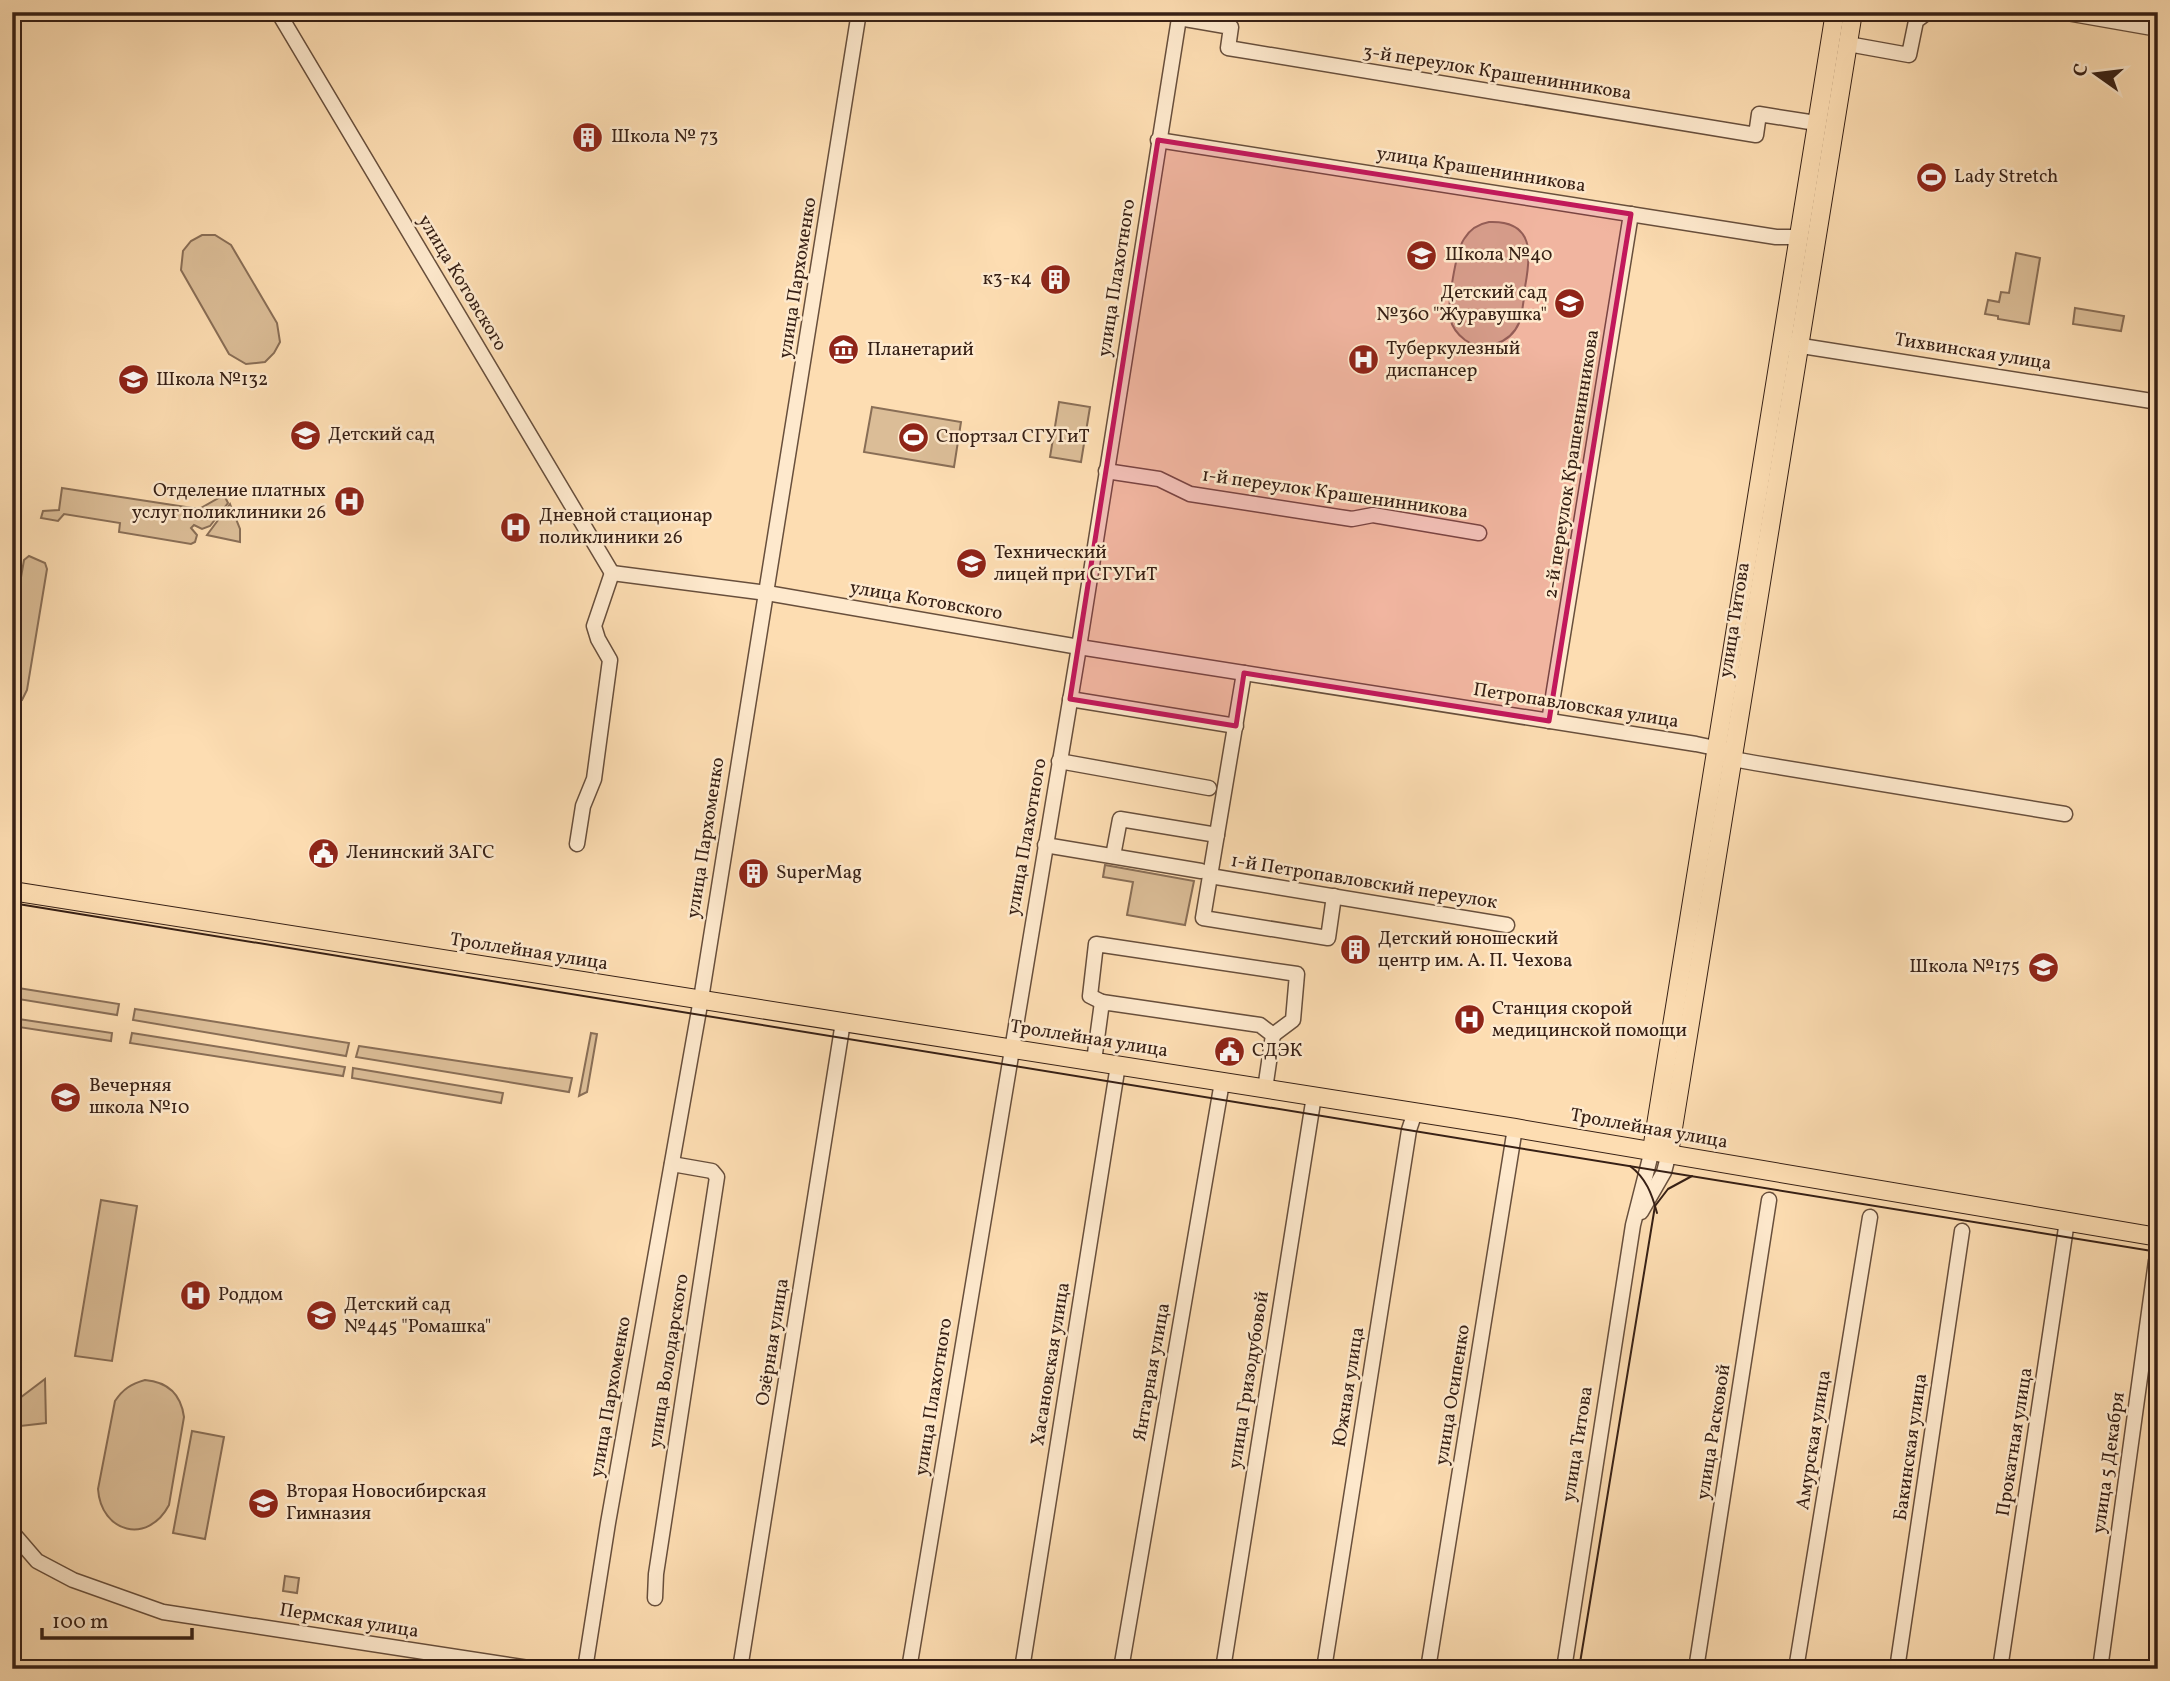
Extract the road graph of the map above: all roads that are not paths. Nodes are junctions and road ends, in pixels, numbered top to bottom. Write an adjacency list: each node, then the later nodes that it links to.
1 (278, 12): 19 (street, улица Котовского)
2 (859, 12): 20 (street, улица Пархоменко)
3 (1835, 12): 10 (main road, улица Титова)
4 (1853, 12): 9 (main road, улица Титова)
5 (1928, 12): 9 (street)
6 (2061, 12): 8 (street)
7 (1179, 15): 10 (street, 3-й переулок Крашенинникова); 11 (street, улица Плахотного)
8 (2158, 29)
9 (1848, 44): 15 (main road, улица Титова)
10 (1816, 123): 13 (main road, улица Титова)
11 (1158, 140): 12 (street, улица Крашенинникова); 17 (street, улица Плахотного)
12 (1632, 214): 13 (street, улица Крашенинникова); 24 (street, 2-й переулок Крашенинникова)
13 (1797, 237): 14 (main road, улица Титова)
14 (1781, 343): 15 (street, Тихвинская улица); 26 (main road, улица Титова)
15 (1799, 345): 16 (street, Тихвинская улица); 27 (main road, улица Титова)
16 (2158, 402)
17 (1106, 471): 18 (street, 1-й переулок Крашенинникова); 21 (street, улица Плахотного)
18 (1479, 533)
19 (612, 573): 20 (street, улица Котовского); 32 (street)
20 (767, 593): 21 (street, улица Котовского); 39 (street, улица Пархоменко)
21 (1079, 647): 22 (street, Петропавловская улица); 23 (street, улица Плахотного)
22 (1244, 673): 24 (street, Петропавловская улица); 25 (street, 1-й Петропавловский переулок)
23 (1070, 699): 25 (street); 28 (street, улица Плахотного)
24 (1549, 721): 26 (street, Петропавловская улица)
25 (1236, 726): 31 (street, 1-й Петропавловский переулок)
26 (1715, 748): 27 (street, Петропавловская улица); 51 (main road, улица Титова)
27 (1733, 759): 30 (street, Петропавловская улица); 51 (main road, улица Титова)
28 (1059, 761): 29 (street); 33 (street, улица Плахотного)
29 (1209, 788)
30 (2065, 814)
31 (1217, 835): 34 (street); 35 (street, 1-й Петропавловский переулок)
32 (577, 844)
33 (1045, 845): 34 (street, 1-й Петропавловский переулок); 43 (street, улица Плахотного)
34 (1114, 856): 35 (street, 1-й Петропавловский переулок)
35 (1205, 874): 37 (street, 1-й Петропавловский переулок); 37 (street)
36 (12, 891): 39 (main road, Троллейная улица)
37 (1334, 896): 38 (street, 1-й Петропавловский переулок)
38 (1507, 925)
39 (701, 999): 41 (main road, Троллейная улица); 52 (street, улица Пархоменко)
40 (1102, 1002): 42 (street); 42 (street); 44 (street)
41 (843, 1022): 43 (main road, Троллейная улица); 63 (street, Озёрная улица)
42 (1272, 1035): 47 (street)
43 (1010, 1048): 44 (main road, Троллейная улица); 64 (street, улица Плахотного)
44 (1094, 1061): 45 (main road, Троллейная улица)
45 (1118, 1065): 46 (main road, Троллейная улица); 65 (street, Хасановская улица)
46 (1222, 1082): 47 (main road, Троллейная улица); 66 (street, Янтарная улица)
47 (1265, 1088): 48 (main road, Троллейная улица)
48 (1314, 1097): 49 (main road, Троллейная улица); 67 (street, улица Гризодубовой)
49 (1415, 1112): 50 (main road, Троллейная улица); 68 (street, Южная улица)
50 (1515, 1128): 51 (main road, Троллейная улица); 69 (street, улица Осипенко)
51 (1661, 1152): 55 (main road, Троллейная улица); 70 (street, улица Титова)
52 (672, 1164): 60 (street, улица Володарского); 62 (street, улица Пархоменко)
53 (1769, 1200): 71 (street, улица Расковой)
54 (1870, 1217): 72 (street, Амурская улица)
55 (2067, 1221): 57 (main road, Троллейная улица); 74 (street, Прокатная улица)
56 (1962, 1231): 73 (street, Бакинская улица)
57 (2158, 1237)
58 (2156, 1262): 75 (street, улица 5 Декабря)
59 (12, 1532): 61 (street, Пермская улица)
60 (655, 1598)
61 (535, 1669)
62 (585, 1669)
63 (740, 1669)
64 (909, 1669)
65 (1021, 1669)
66 (1121, 1669)
67 (1223, 1669)
68 (1324, 1669)
69 (1428, 1669)
70 (1564, 1669)
71 (1696, 1669)
72 (1796, 1669)
73 (1898, 1669)
74 (2000, 1669)
75 (2099, 1669)

